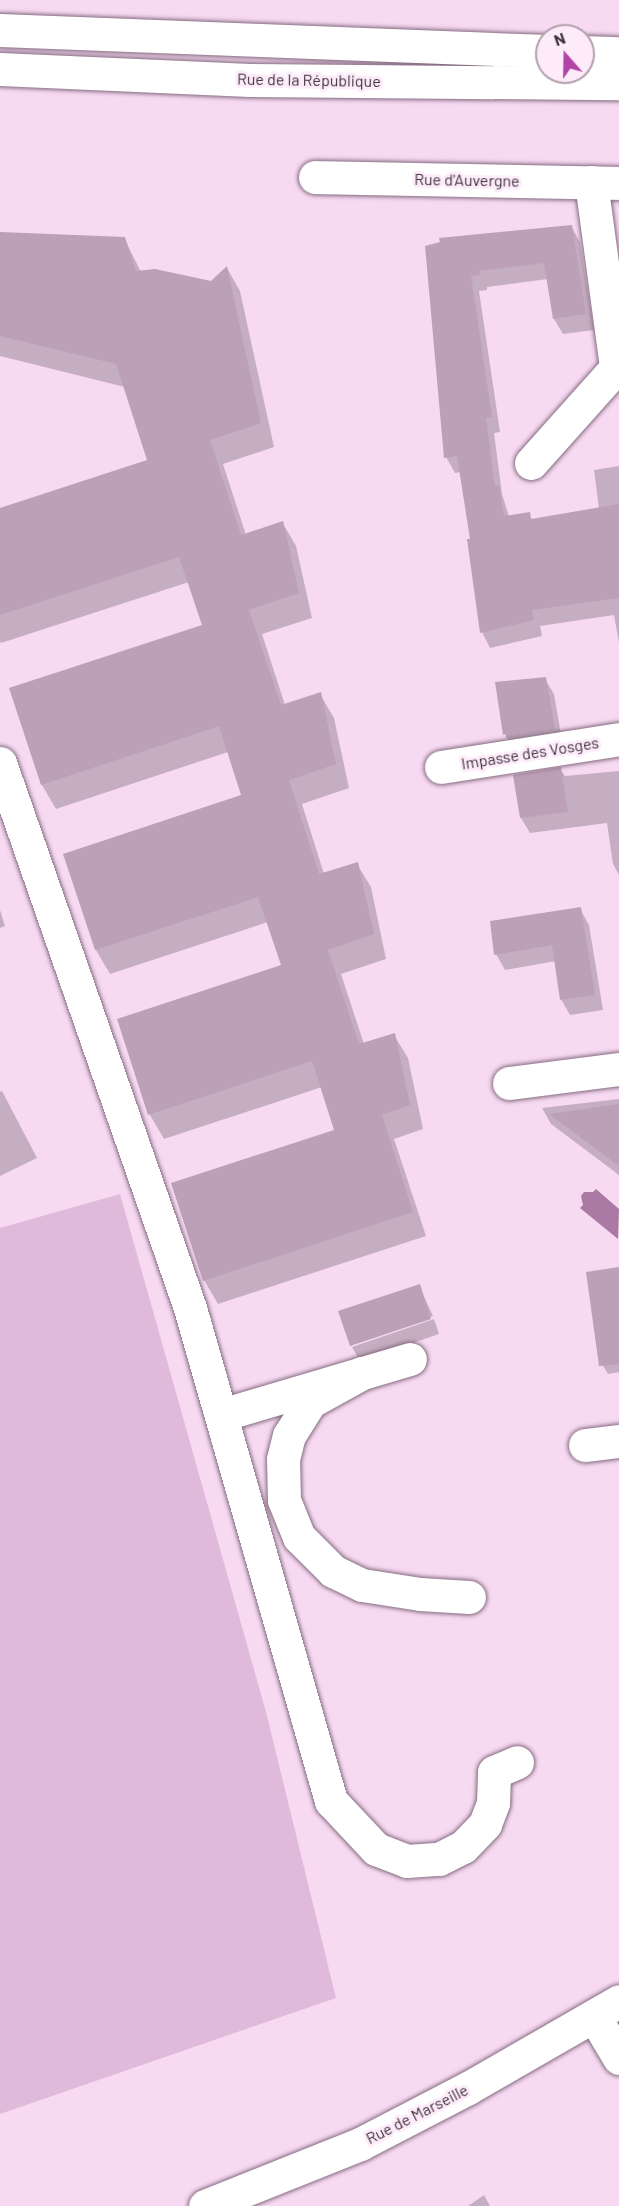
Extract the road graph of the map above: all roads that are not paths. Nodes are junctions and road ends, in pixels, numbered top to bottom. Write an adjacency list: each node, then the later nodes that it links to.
1 (0, 30): 2 (street)
2 (332, 44): 3 (street); 7 (street)
3 (535, 51)
4 (595, 52): 5 (street)
5 (619, 53)
6 (0, 69): 7 (street, Rue de la République)
7 (330, 80): 8 (street, Rue de la République)
8 (619, 83)
9 (315, 177): 10 (street, Rue d'Auvergne)
10 (605, 182): 11 (street)
11 (618, 369): 12 (street)
12 (531, 463)
13 (619, 739): 15 (street, Impasse des Vosges)
14 (0, 763): 20 (street)
15 (441, 767)
16 (619, 1069): 17 (street)
17 (509, 1083)
18 (410, 1359): 19 (street)
19 (362, 1373): 20 (street); 23 (street)
20 (221, 1415): 24 (street)
21 (619, 1441): 22 (street)
22 (585, 1446)
23 (284, 1500): 24 (street); 25 (street)
24 (247, 1507): 26 (street)
25 (469, 1598)
26 (517, 1762)
27 (606, 2008): 28 (street); 29 (street, Rue de Marseille)
28 (619, 2058)
29 (205, 2206)

